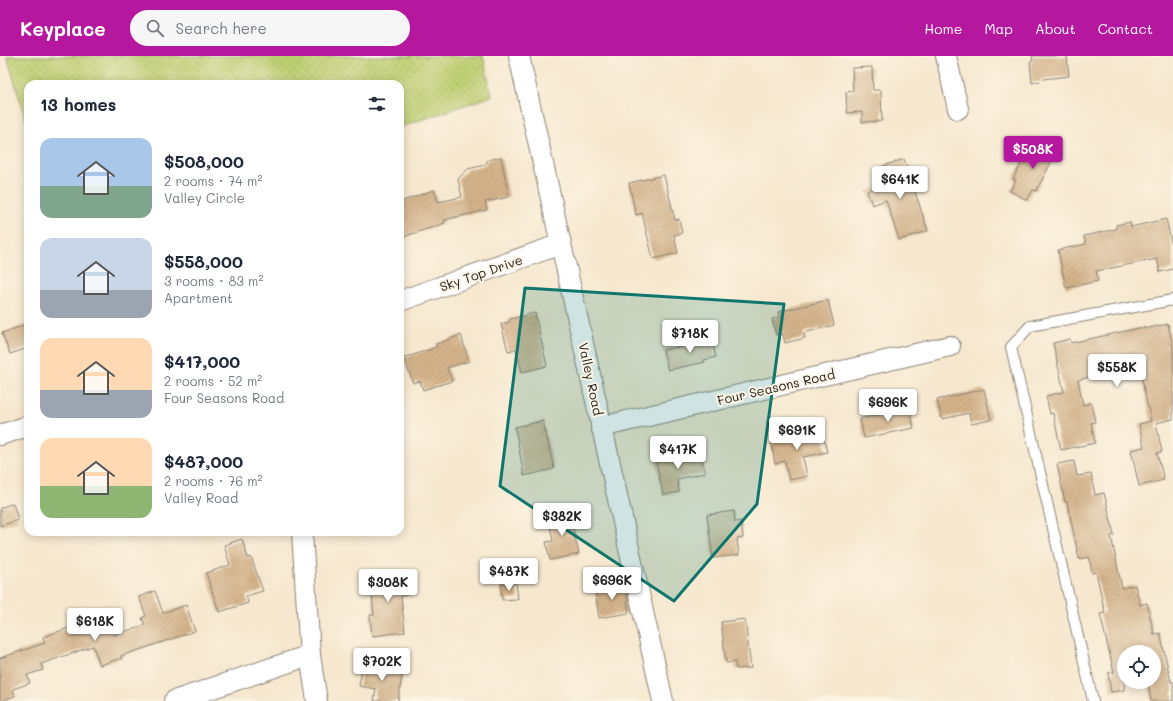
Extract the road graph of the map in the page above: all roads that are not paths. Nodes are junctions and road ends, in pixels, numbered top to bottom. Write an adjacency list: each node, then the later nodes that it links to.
1 (519, 56): 4 (street, Valley Road)
2 (946, 56): 3 (street)
3 (958, 109)
4 (561, 244): 5 (street, Sky Top Drive); 9 (street, Valley Road)
5 (404, 300)
6 (1173, 300): 16 (lane)
7 (950, 346): 9 (street, Four Seasons Road)
8 (24, 427): 10 (street)
9 (601, 427): 15 (street, Valley Road)
10 (0, 435)
11 (302, 536): 12 (street)
12 (310, 655): 13 (street); 14 (street)
13 (174, 701)
14 (317, 701)
15 (663, 701)
16 (1093, 701)

